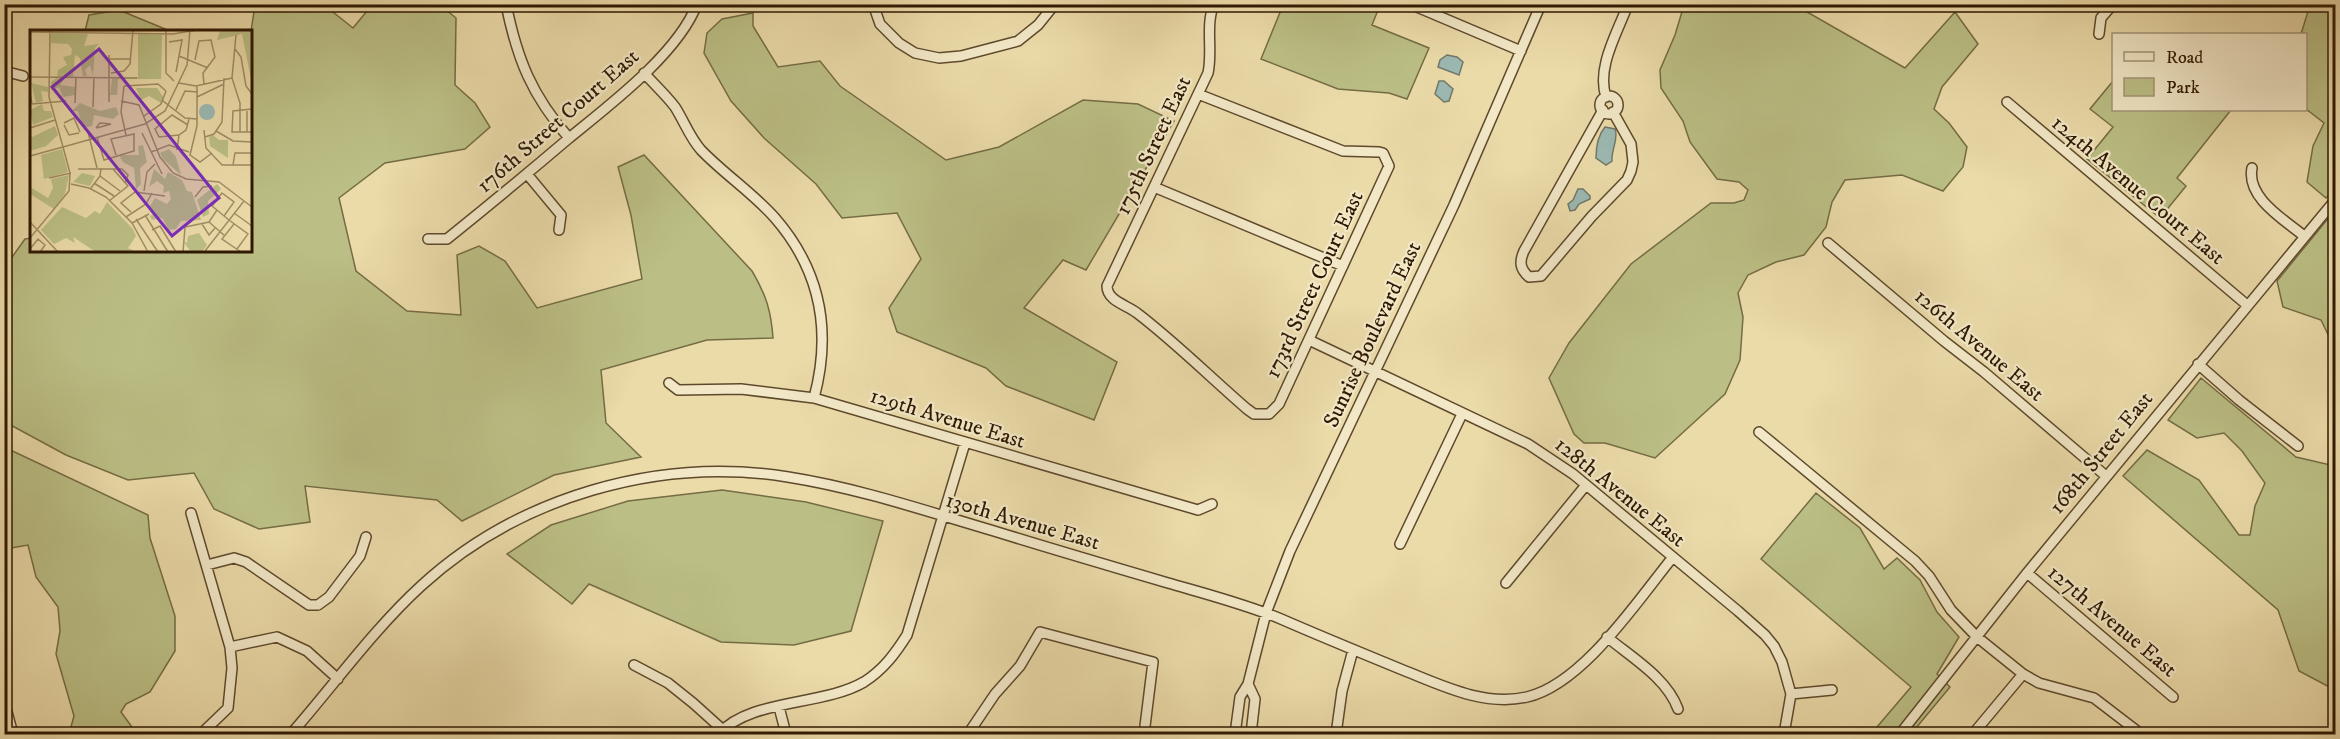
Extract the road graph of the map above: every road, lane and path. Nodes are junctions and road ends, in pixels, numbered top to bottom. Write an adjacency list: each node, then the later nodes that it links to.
1 (506, 4): 20 (street)
2 (873, 4): 3 (street)
3 (1055, 4)
4 (1214, 4): 15 (street, 175th Street East)
5 (1410, 4): 11 (street)
6 (1541, 4): 11 (street, Sunrise Boulevard East)
7 (1628, 4): 16 (street)
8 (2113, 4): 10 (street)
9 (696, 6): 13 (street, 176th Street Court East)
10 (2098, 34)
11 (1521, 51): 33 (street, Sunrise Boulevard East)
12 (4, 71): 14 (street)
13 (644, 73): 20 (street, 176th Street Court East); 35 (street)
14 (23, 76)
15 (1198, 94): 23 (street, 175th Street East); 29 (street, 173rd Street Court East)
16 (1606, 97): 18 (street); 19 (street)
17 (2007, 102): 30 (street, 124th Avenue Court East)
18 (1603, 110): 19 (street); 19 (street)
19 (1613, 112)
20 (569, 138): 22 (street, 176th Street Court East)
21 (2252, 168): 26 (street)
22 (527, 174): 25 (street); 27 (street, 176th Street Court East)
23 (1154, 187): 29 (street); 36 (street, 175th Street East)
24 (2336, 199): 26 (street, 168th Street East)
25 (559, 230)
26 (2304, 236): 30 (street, 168th Street East)
27 (428, 239)
28 (1828, 243): 41 (street, 126th Avenue East)
29 (1343, 266): 31 (street, 173rd Street Court East)
30 (2247, 305): 32 (street, 168th Street East)
31 (1309, 340): 33 (street, 128th Avenue East); 36 (street, 173rd Street Court East)
32 (2198, 364): 40 (street); 41 (street, 168th Street East)
33 (1375, 372): 37 (street, 128th Avenue East); 52 (street, Sunrise Boulevard East)
34 (669, 383): 35 (street, 129th Avenue East)
35 (814, 398): 39 (street, 129th Avenue East)
36 (1269, 414)
37 (1462, 414): 42 (street, 128th Avenue East); 47 (street)
38 (1759, 432): 54 (street)
39 (965, 443): 43 (street, 129th Avenue East); 45 (street)
40 (2298, 446)
41 (2106, 476): 50 (street, 168th Street East)
42 (1586, 485): 48 (street, 128th Avenue East); 51 (street)
43 (1212, 504)
44 (191, 513): 49 (street)
45 (944, 516): 52 (street, 130th Avenue East); 59 (street, 130th Avenue East); 65 (street)
46 (366, 537): 49 (street)
47 (1400, 544)
48 (1673, 557): 53 (street); 62 (street, 128th Avenue East)
49 (207, 566): 55 (street)
50 (2027, 573): 54 (street, 168th Street East); 63 (street, 127th Avenue East)
51 (1506, 583)
52 (1266, 613): 56 (street, 130th Avenue East); 60 (street, Sunrise Boulevard East)
53 (1607, 637): 56 (street, 130th Avenue East); 66 (street)
54 (1977, 637): 58 (street); 78 (street, 168th Street East)
55 (230, 647): 59 (street); 69 (street)
56 (1353, 650): 76 (street)
57 (634, 665): 67 (street)
58 (2023, 674): 79 (street); 80 (street)
59 (339, 679): 70 (street, 130th Avenue East)
60 (1248, 684): 74 (street, Sunrise Boulevard East); 75 (street, Sunrise Boulevard East)
61 (1832, 690): 62 (street)
62 (1791, 694): 77 (street)
63 (2173, 697)
64 (5, 703): 68 (street)
65 (779, 707): 67 (street); 71 (street)
66 (1678, 709)
67 (721, 732)
68 (13, 735)
69 (201, 735)
70 (291, 735)
71 (786, 735)
72 (968, 735): 73 (street)
73 (1144, 735)
74 (1235, 735)
75 (1251, 735)
76 (1336, 735)
77 (1784, 735)
78 (1900, 735)
79 (1974, 735)
80 (2141, 735)

